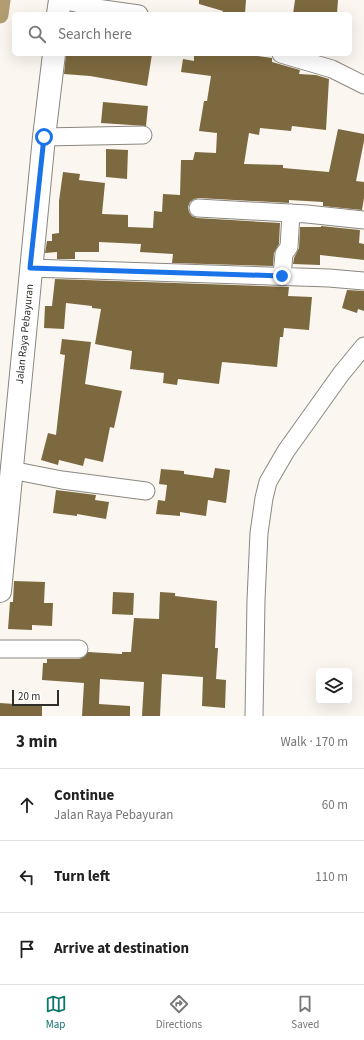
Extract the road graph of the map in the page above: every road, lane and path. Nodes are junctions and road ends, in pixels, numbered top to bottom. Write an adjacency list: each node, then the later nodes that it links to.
1 (60, 0): 3 (main road)
2 (63, 0): 4 (street)
3 (58, 12)
4 (125, 12)
5 (54, 56): 9 (main road, Jalan Raya Pebayuran)
6 (288, 56): 7 (street)
7 (364, 85)
8 (143, 135): 9 (street)
9 (44, 137): 13 (main road, Jalan Raya Pebayuran)
10 (198, 208): 11 (street)
11 (291, 213): 12 (street); 14 (street)
12 (364, 220)
13 (30, 268): 14 (street); 17 (main road, Jalan Raya Pebayuran)
14 (282, 276): 15 (street)
15 (364, 281)
16 (364, 346): 22 (street)
17 (11, 470): 18 (street); 19 (main road, Jalan Raya Pebayuran)
18 (146, 491)
19 (0, 591)
20 (0, 649): 21 (street)
21 (79, 649)
22 (254, 716)

